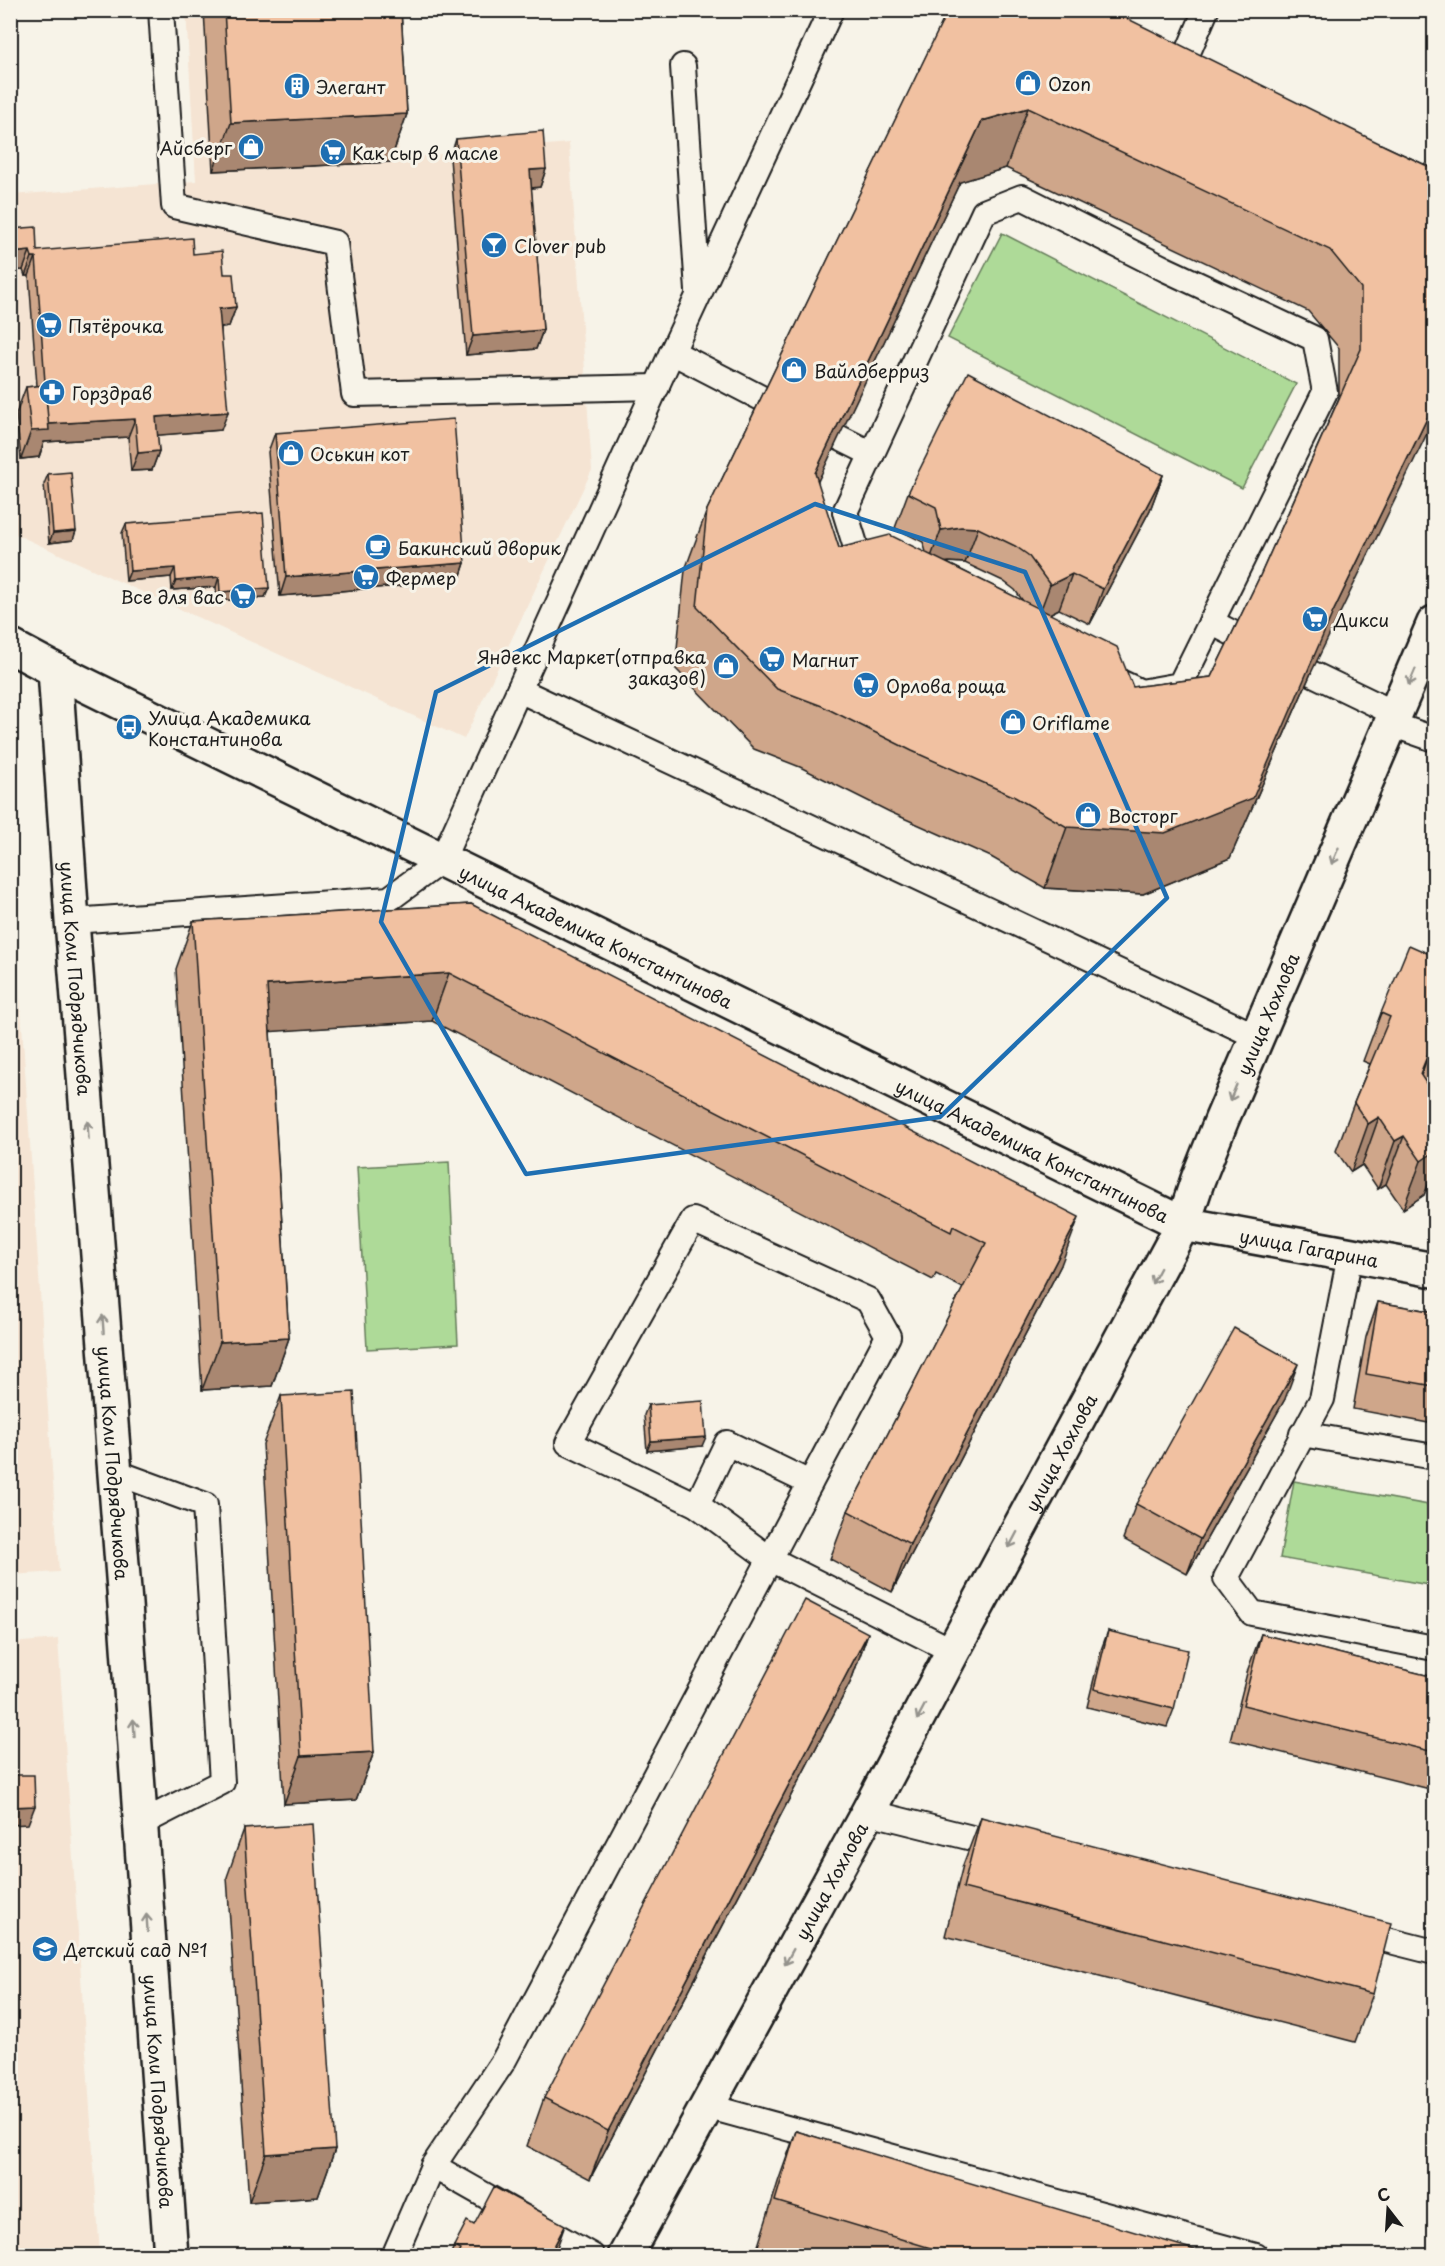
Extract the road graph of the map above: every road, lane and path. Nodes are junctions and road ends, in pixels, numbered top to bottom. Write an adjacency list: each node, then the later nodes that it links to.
1 (161, 10): 8 (lane)
2 (831, 10): 6 (lane)
3 (1206, 10): 5 (lane)
4 (683, 66): 6 (lane)
5 (1180, 71)
6 (699, 295): 7 (lane)
7 (672, 352): 8 (lane); 9 (lane)
8 (657, 387): 18 (lane)
9 (765, 400)
10 (840, 438): 11 (lane)
11 (872, 454): 12 (lane); 12 (lane)
12 (1210, 622): 14 (lane)
13 (1434, 623): 19 (street, улица Хохлова, one-way to 19)
14 (1238, 636)
15 (10, 646): 16 (street, улица Академика Константинова)
16 (55, 670): 21 (street, улица Академика Константинова); 22 (street, улица Коли Подрядчикова)
17 (1311, 673): 19 (lane)
18 (519, 690): 21 (lane); 23 (lane)
19 (1393, 719): 20 (lane); 23 (street, улица Хохлова, one-way to 23)
20 (1434, 739)
21 (442, 860): 22 (lane); 24 (street, улица Академика Константинова)
22 (72, 921): 29 (street, улица Коли Подрядчикова, one-way to 22)
23 (1258, 1037): 24 (street, улица Хохлова, one-way to 24)
24 (1183, 1224): 25 (street, улица Гагарина); 34 (street, улица Хохлова, one-way to 34)
25 (1350, 1254): 26 (street, улица Гагарина); 27 (lane)
26 (1434, 1270)
27 (1302, 1434): 28 (lane); 33 (lane)
28 (1434, 1457)
29 (115, 1472): 36 (street, улица Коли Подрядчикова, one-way to 29); 36 (lane)
30 (810, 1483): 31 (lane); 31 (lane); 32 (lane)
31 (697, 1505): 32 (lane)
32 (770, 1559): 34 (lane); 41 (lane)
33 (1434, 1648)
34 (952, 1651): 35 (street, улица Хохлова, one-way to 35)
35 (868, 1812): 37 (lane); 40 (street, улица Хохлова, one-way to 40)
36 (141, 1824): 42 (street, улица Коли Подрядчикова, one-way to 36)
37 (1020, 1850)
38 (1331, 1926): 39 (lane)
39 (1434, 1952)
40 (706, 2106): 45 (street, улица Хохлова); 46 (lane)
41 (433, 2166): 43 (lane); 44 (lane)
42 (171, 2256)
43 (394, 2256)
44 (592, 2256)
45 (626, 2256)
46 (1256, 2256)

